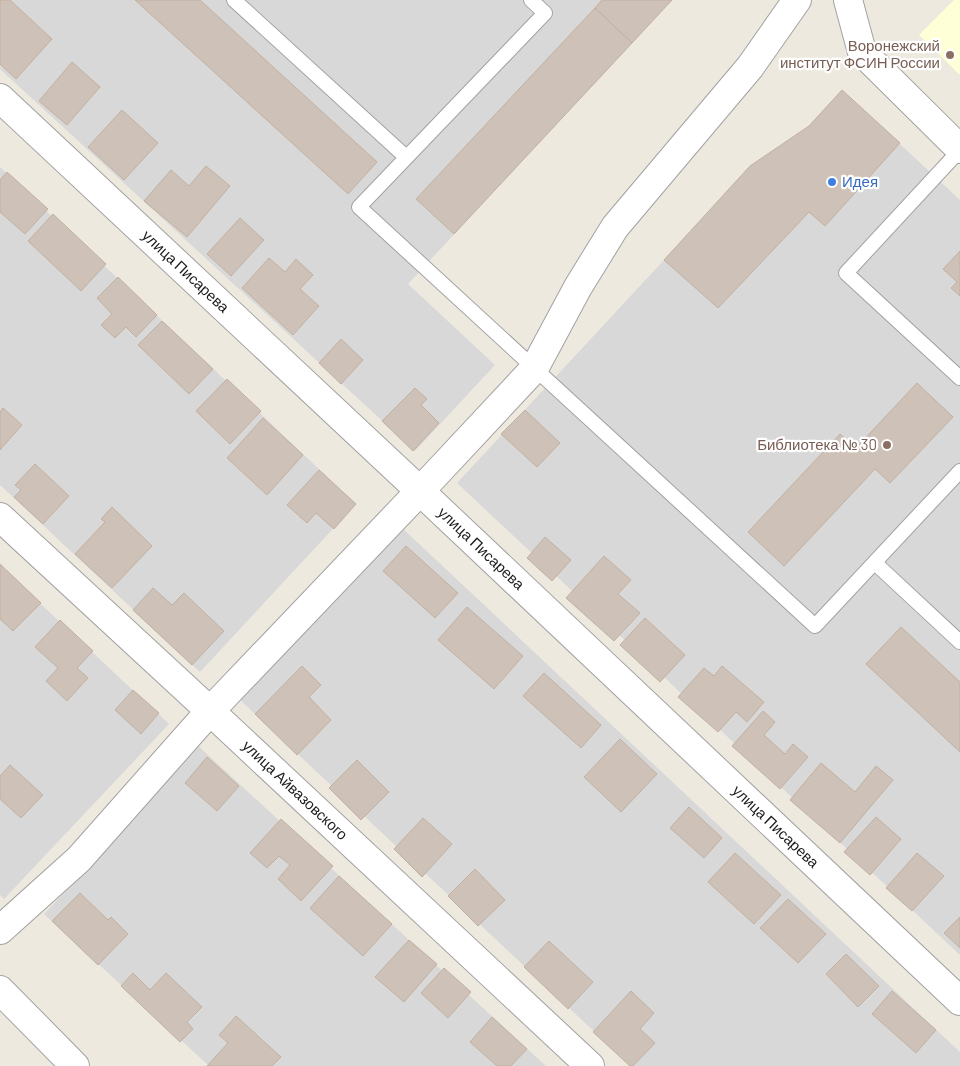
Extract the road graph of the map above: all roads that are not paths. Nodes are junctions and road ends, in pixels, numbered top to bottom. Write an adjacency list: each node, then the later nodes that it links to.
1 (234, 0): 7 (lane)
2 (531, 0): 7 (lane)
3 (797, 0): 8 (street)
4 (848, 0): 6 (street)
5 (0, 98): 11 (street, улица Писарева)
6 (960, 150): 9 (lane)
7 (406, 157): 8 (lane)
8 (534, 369): 11 (street); 13 (lane)
9 (960, 378)
10 (960, 471): 13 (lane)
11 (420, 491): 15 (street); 18 (street, улица Писарева)
12 (0, 517): 15 (street, улица Айвазовского)
13 (875, 563): 14 (lane)
14 (960, 642)
15 (210, 711): 16 (street); 20 (street, улица Айвазовского)
16 (0, 930)
17 (0, 990): 19 (street)
18 (960, 1001)
19 (75, 1066)
20 (590, 1066)

